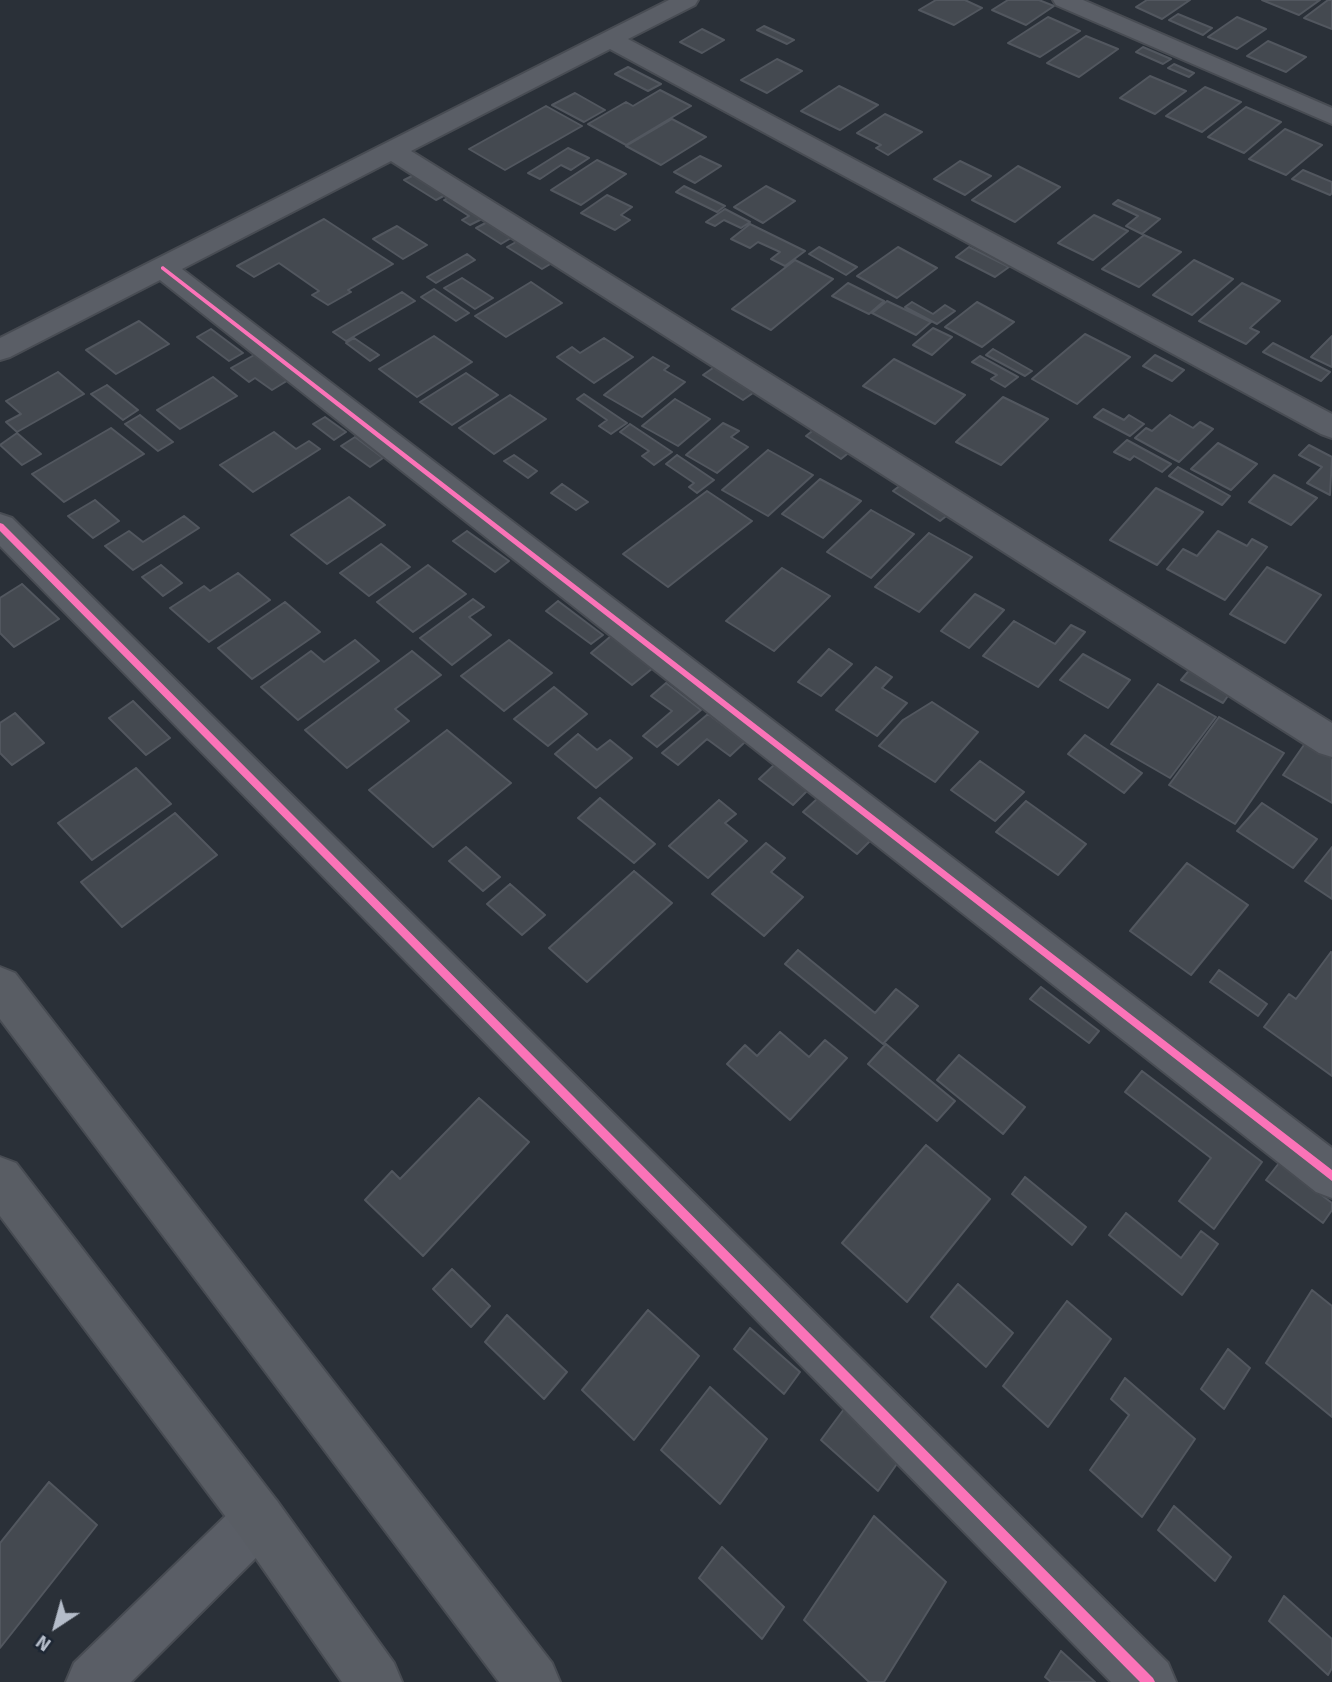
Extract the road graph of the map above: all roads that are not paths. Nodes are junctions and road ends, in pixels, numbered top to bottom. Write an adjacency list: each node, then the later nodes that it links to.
1 (687, 0): 3 (street)
2 (1064, 0): 4 (street)
3 (610, 39): 5 (street); 8 (street)
4 (1332, 117)
5 (393, 151): 6 (street); 10 (street)
6 (163, 268): 7 (street); 12 (street)
7 (0, 350)
8 (1332, 427)
9 (0, 526): 18 (street)
10 (1332, 742)
11 (0, 986): 17 (street)
12 (1332, 1176)
13 (0, 1179): 14 (street)
14 (259, 1518): 15 (street); 16 (street)
15 (93, 1682)
16 (375, 1682)
17 (533, 1682)
18 (1149, 1682)

